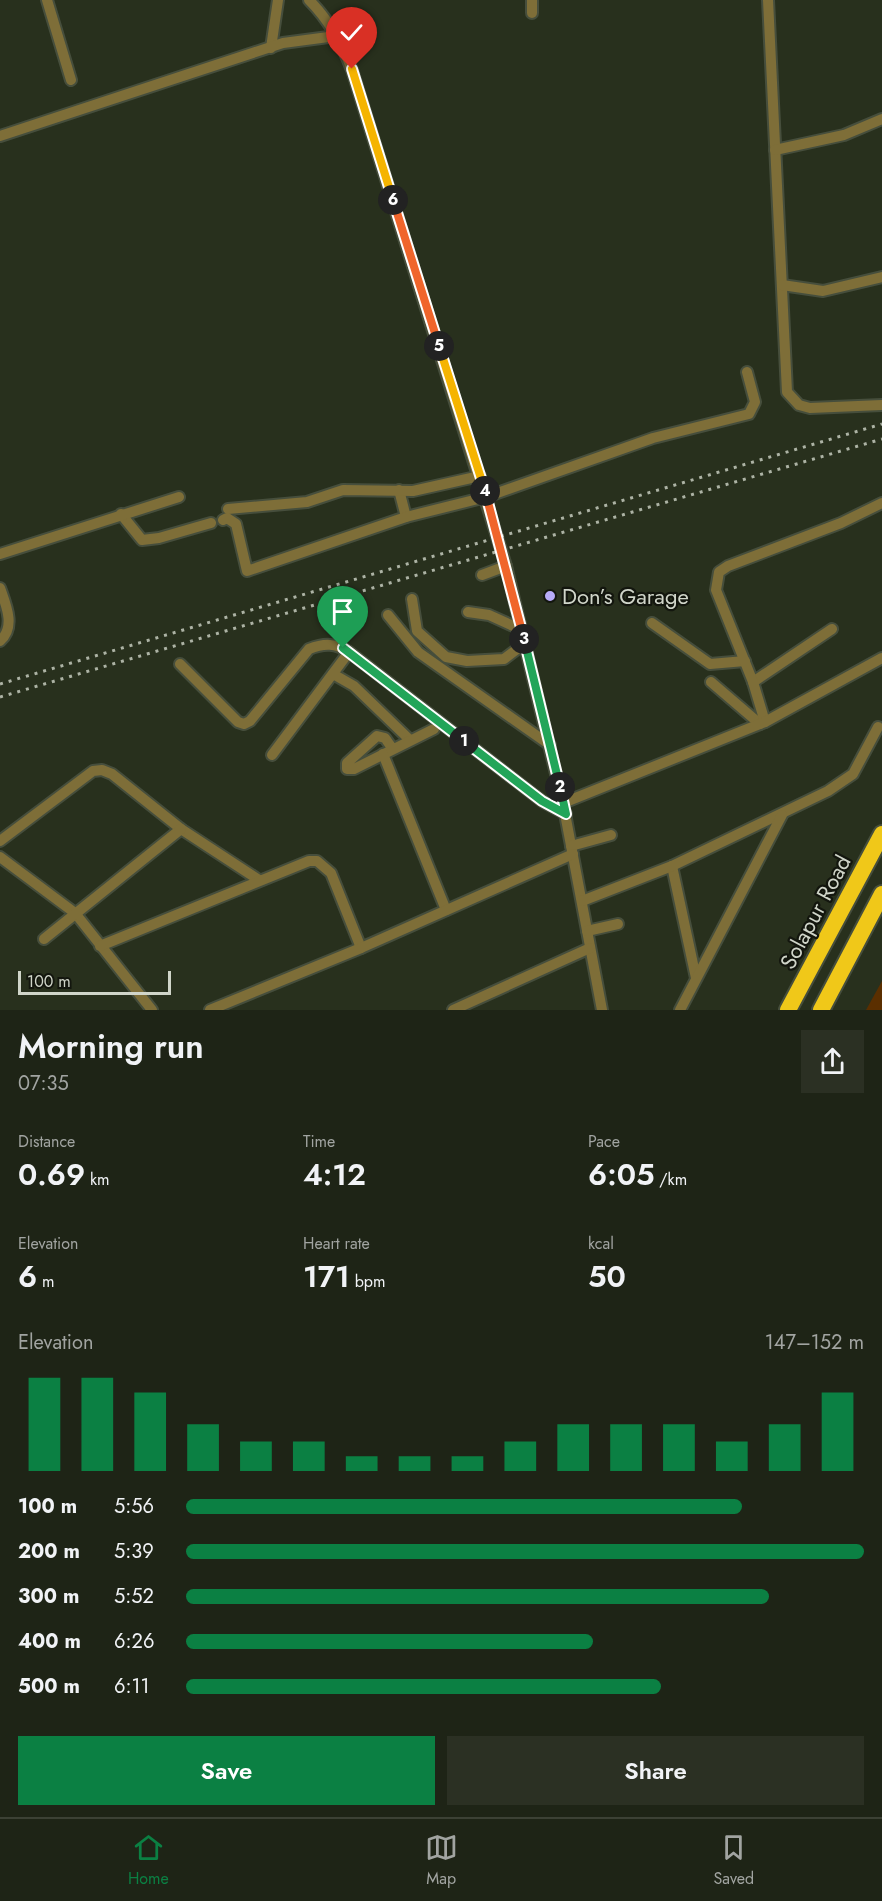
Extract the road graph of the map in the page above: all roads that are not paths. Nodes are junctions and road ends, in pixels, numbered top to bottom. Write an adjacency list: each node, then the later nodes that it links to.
1 (47, 0): 9 (street)
2 (278, 0): 8 (street)
3 (309, 0): 7 (street)
4 (532, 0): 6 (street)
5 (768, 0): 12 (street)
6 (532, 13)
7 (336, 36): 8 (street); 17 (street)
8 (271, 48): 11 (street)
9 (71, 80)
10 (882, 119): 12 (street)
11 (0, 135)
12 (775, 150): 14 (street)
13 (882, 277): 14 (street)
14 (782, 285): 16 (street)
15 (747, 372): 20 (street)
16 (882, 405)
17 (480, 476): 18 (street); 20 (street)
18 (399, 490): 23 (street); 23 (street)
19 (179, 497): 22 (street)
20 (486, 497): 23 (street); 26 (street)
21 (882, 503): 39 (street)
22 (122, 514): 24 (street); 25 (street)
23 (406, 517)
24 (211, 523)
25 (0, 554)
26 (506, 566): 27 (street); 34 (street)
27 (482, 574)
28 (0, 588): 35 (street)
29 (412, 598): 36 (street)
30 (468, 612): 34 (street)
31 (388, 615): 48 (street)
32 (652, 624): 39 (street)
33 (832, 629): 43 (street)
34 (522, 630): 36 (street)
35 (0, 641)
36 (525, 643): 48 (street)
37 (349, 652): 40 (street); 41 (street); 50 (street)
38 (882, 658): 44 (street)
39 (745, 662): 43 (street)
40 (180, 664)
41 (333, 674): 47 (street); 49 (street)
42 (711, 682): 44 (street)
43 (753, 682): 44 (street)
44 (763, 723): 50 (street)
45 (878, 727): 51 (street)
46 (434, 729): 47 (street)
47 (410, 740): 62 (street)
48 (550, 745): 50 (street)
49 (272, 755)
50 (564, 809): 56 (street)
51 (782, 815): 58 (street); 70 (street)
52 (181, 829): 55 (street); 59 (street); 63 (street)
53 (882, 834): 76 (highway, Solapur Road)
54 (611, 835): 56 (street)
55 (0, 841)
56 (572, 850): 61 (street); 62 (street)
57 (0, 857): 63 (street)
58 (672, 867): 61 (street); 70 (street)
59 (259, 880): 67 (street); 68 (street)
60 (882, 894): 77 (highway)
61 (582, 901): 65 (street)
62 (446, 910): 68 (street)
63 (75, 913): 66 (street); 67 (street)
64 (618, 924): 65 (street)
65 (587, 931): 69 (street)
66 (44, 939)
67 (100, 946): 71 (street)
68 (361, 948): 72 (street)
69 (590, 948): 73 (street); 74 (street)
70 (696, 978): 75 (street)
71 (152, 1010)
72 (210, 1010)
73 (453, 1010)
74 (602, 1010)
75 (680, 1010)
76 (788, 1010)
77 (821, 1010)

